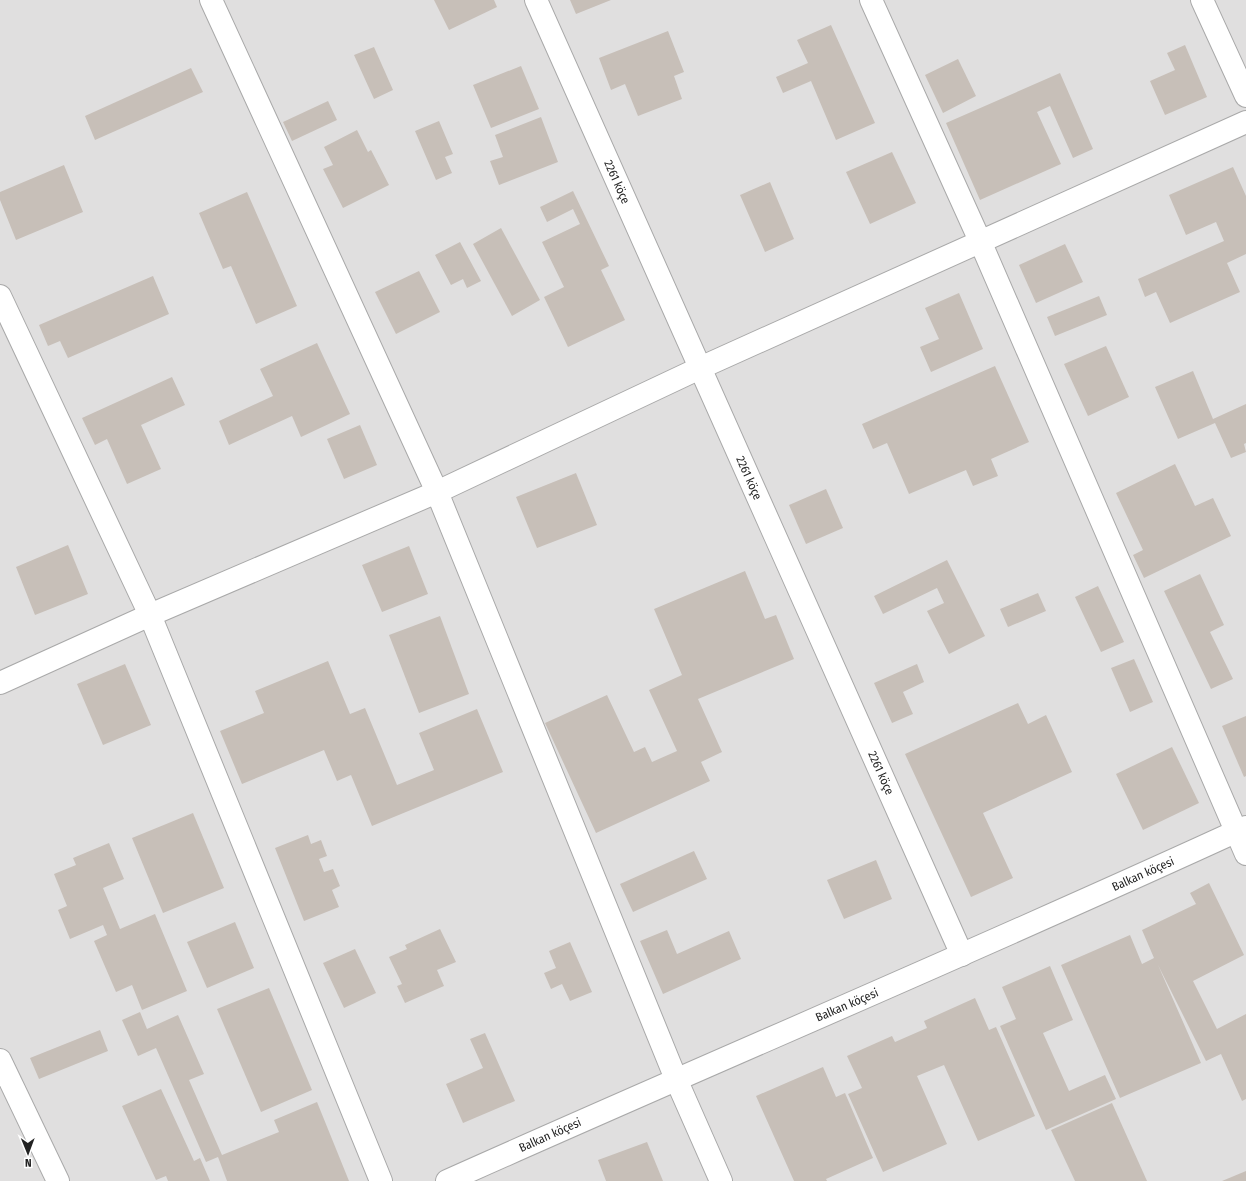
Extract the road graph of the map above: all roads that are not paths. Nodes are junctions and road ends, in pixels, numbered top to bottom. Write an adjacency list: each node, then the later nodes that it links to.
1 (212, 0): 10 (street)
2 (536, 0): 9 (street, 2261 köçe)
3 (871, 0): 7 (street)
4 (1202, 0): 5 (street)
5 (1246, 96)
6 (1246, 122): 7 (street)
7 (980, 241): 9 (street); 13 (street)
8 (0, 296): 11 (street)
9 (700, 368): 10 (street); 15 (street, 2261 köçe)
10 (438, 492): 11 (street); 17 (street)
11 (150, 616): 12 (street); 19 (street)
12 (0, 683)
13 (1241, 829): 14 (street); 15 (street, Balkan köçesi)
14 (1246, 854)
15 (962, 955): 17 (street, Balkan köçesi)
16 (0, 1060): 18 (street)
17 (676, 1079): 20 (street, Balkan köçesi); 21 (street)
18 (58, 1181)
19 (381, 1181)
20 (447, 1181)
21 (721, 1181)

